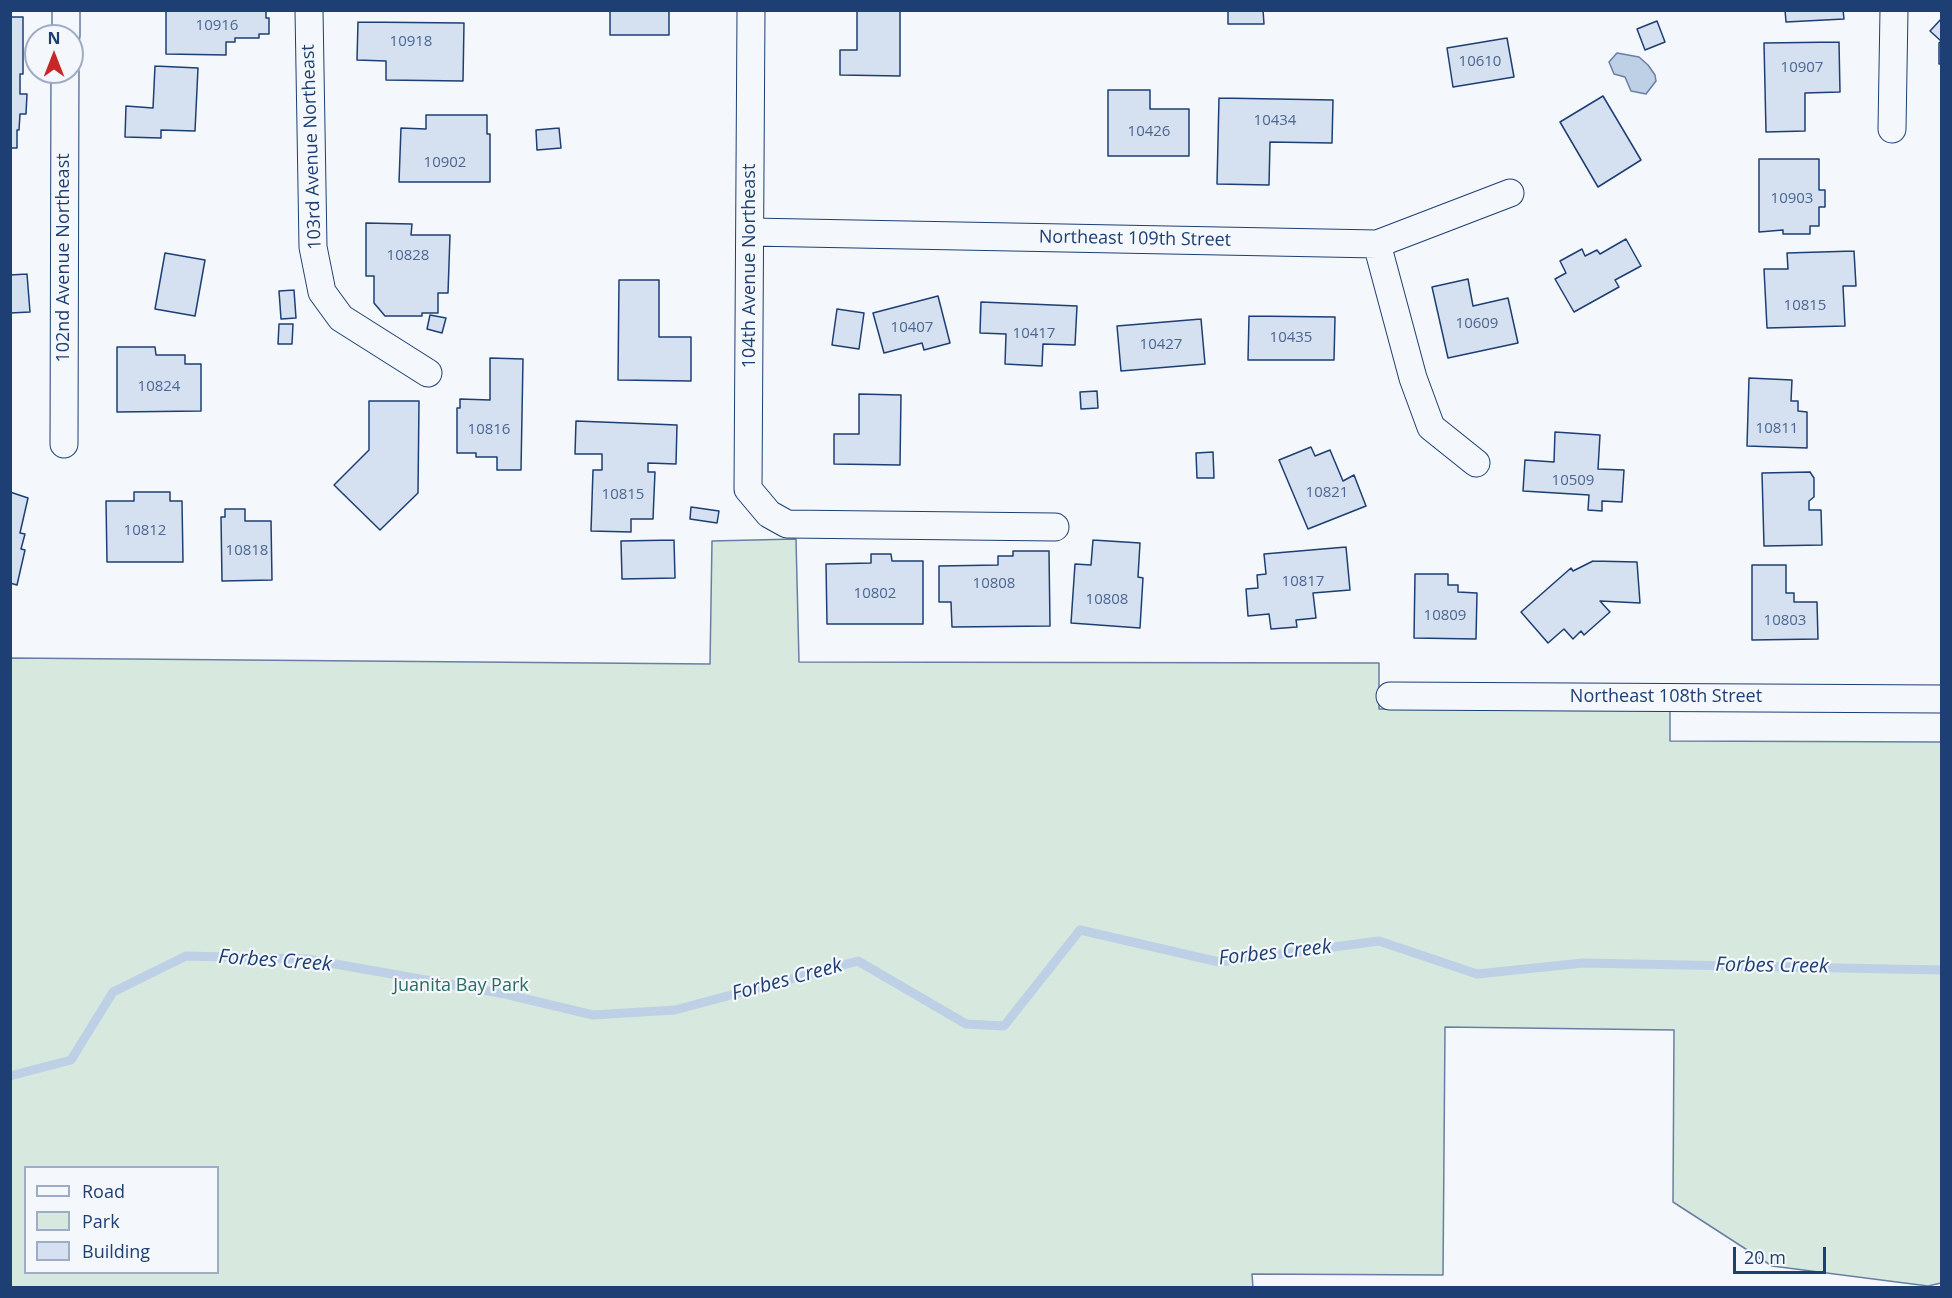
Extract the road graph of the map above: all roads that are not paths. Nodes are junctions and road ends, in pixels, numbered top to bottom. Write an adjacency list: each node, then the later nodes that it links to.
1 (309, 10): 9 (street, 103rd Avenue Northeast)
2 (751, 10): 7 (street, 104th Avenue Northeast)
3 (1894, 10): 5 (street)
4 (65, 84): 10 (street, 102nd Avenue Northeast)
5 (1892, 129)
6 (1509, 193): 8 (street, Northeast 109th Street)
7 (751, 232): 8 (street, Northeast 109th Street); 12 (street, 104th Avenue Northeast)
8 (1377, 244): 11 (street)
9 (428, 373)
10 (64, 444)
11 (1476, 463)
12 (1055, 527)
13 (1390, 696): 14 (street, Northeast 108th Street)
14 (1941, 699)

